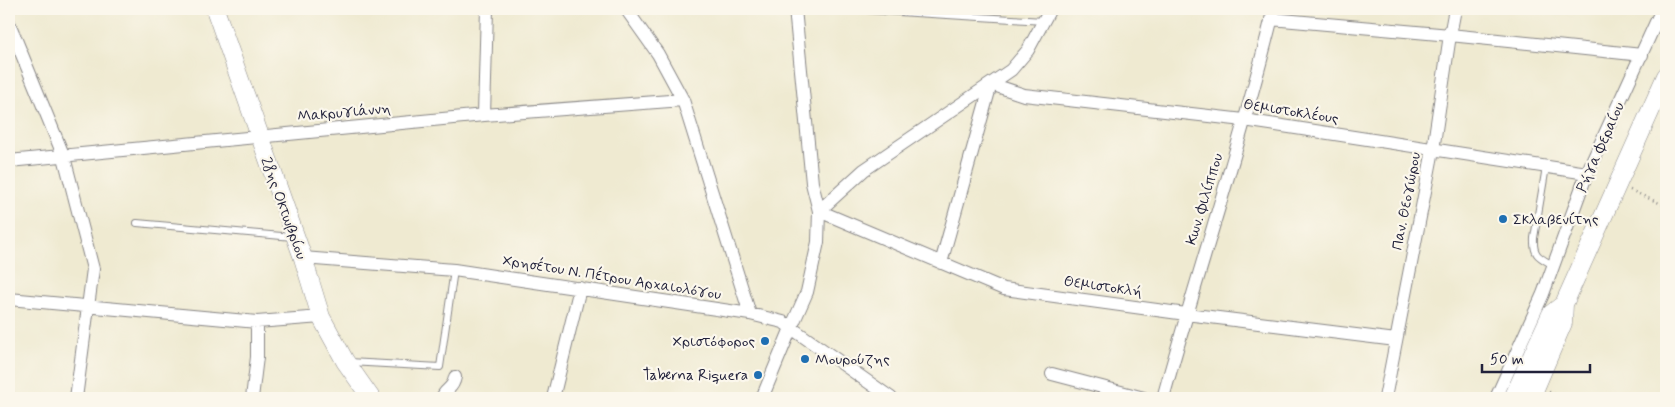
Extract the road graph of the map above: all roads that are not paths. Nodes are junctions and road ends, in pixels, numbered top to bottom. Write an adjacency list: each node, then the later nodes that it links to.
1 (215, 9): 19 (street, 28ης Οκτωβρίου)
2 (487, 9): 17 (street)
3 (626, 9): 16 (street)
4 (795, 9): 25 (street)
5 (850, 9): 10 (lane)
6 (1050, 9): 10 (street)
7 (1455, 9): 12 (street, Παν. Θεογώρου)
8 (1662, 9): 13 (street, Ρήγα Φεραίου)
9 (1272, 14): 12 (street); 18 (street, Κων. Φιλίππου)
10 (1044, 21): 15 (street)
11 (9, 23): 21 (street)
12 (1450, 35): 13 (street); 20 (street, Παν. Θεογώρου)
13 (1642, 55): 24 (street, Ρήγα Φεραίου)
14 (1666, 76): 35 (street, Ρήγα Φεραίου)
15 (990, 84): 18 (street, Θεμιστοκλέους); 25 (street); 29 (street)
16 (683, 100): 17 (street, Μακρυγιάννη); 37 (street)
17 (484, 115): 19 (street, Μακρυγιάννη)
18 (1244, 120): 20 (street, Θεμιστοκλέους); 38 (street, Κων. Φιλίππου)
19 (259, 136): 21 (street, Μακρυγιάννη); 27 (street, 28ης Οκτωβρίου)
20 (1433, 150): 23 (street, Θεμιστοκλέους); 42 (street, Παν. Θεογώρου)
21 (64, 157): 22 (street, Μακρυγιάννη); 36 (street)
22 (9, 161)
23 (1546, 167): 24 (street, Θεμιστοκλέους); 30 (lane)
24 (1587, 173): 30 (street, Ρήγα Φεραίου)
25 (819, 211): 29 (street, Θεμιστοκλή); 41 (street)
26 (137, 223): 27 (lane)
27 (295, 237): 28 (street, 28ης Οκτωβρίου)
28 (302, 258): 31 (street, Χρησέτου Ν. Πέτρου Αρχαιολόγου); 39 (street, 28ης Οκτωβρίου)
29 (941, 263): 38 (street, Θεμιστοκλή)
30 (1553, 265): 33 (street, Ρήγα Φεραίου)
31 (454, 270): 32 (street, Χρησέτου Ν. Πέτρου Αρχαιολόγου); 43 (lane)
32 (580, 288): 37 (street, Χρησέτου Ν. Πέτρου Αρχαιολόγου); 50 (street)
33 (1543, 294): 35 (street); 56 (street, Ρήγα Φεραίου)
34 (9, 299): 36 (street)
35 (1564, 304): 57 (street, Ρήγα Φεραίου); 58 (street, Ρήγα Φεραίου)
36 (88, 306): 40 (street); 46 (street)
37 (750, 314): 41 (street, Χρησέτου Ν. Πέτρου Αρχαιολόγου)
38 (1186, 314): 42 (street, Θεμιστοκλή); 54 (street, Κων. Φιλίππου)
39 (321, 316): 40 (street); 43 (street, 28ης Οκτωβρίου)
40 (257, 322): 47 (street)
41 (791, 328): 51 (street); 52 (street, Χρησέτου Ν. Πέτρου Αρχαιολόγου)
42 (1396, 340): 55 (street, Παν. Θεογώρου)
43 (345, 361): 48 (street, 28ης Οκτωβρίου)
44 (1052, 374): 53 (street)
45 (455, 377): 49 (street)
46 (76, 398)
47 (252, 398)
48 (371, 398)
49 (442, 398)
50 (553, 398)
51 (762, 398)
52 (891, 398)
53 (1144, 398)
54 (1163, 398)
55 (1386, 398)
56 (1496, 398)
57 (1513, 398)
58 (1531, 398)

